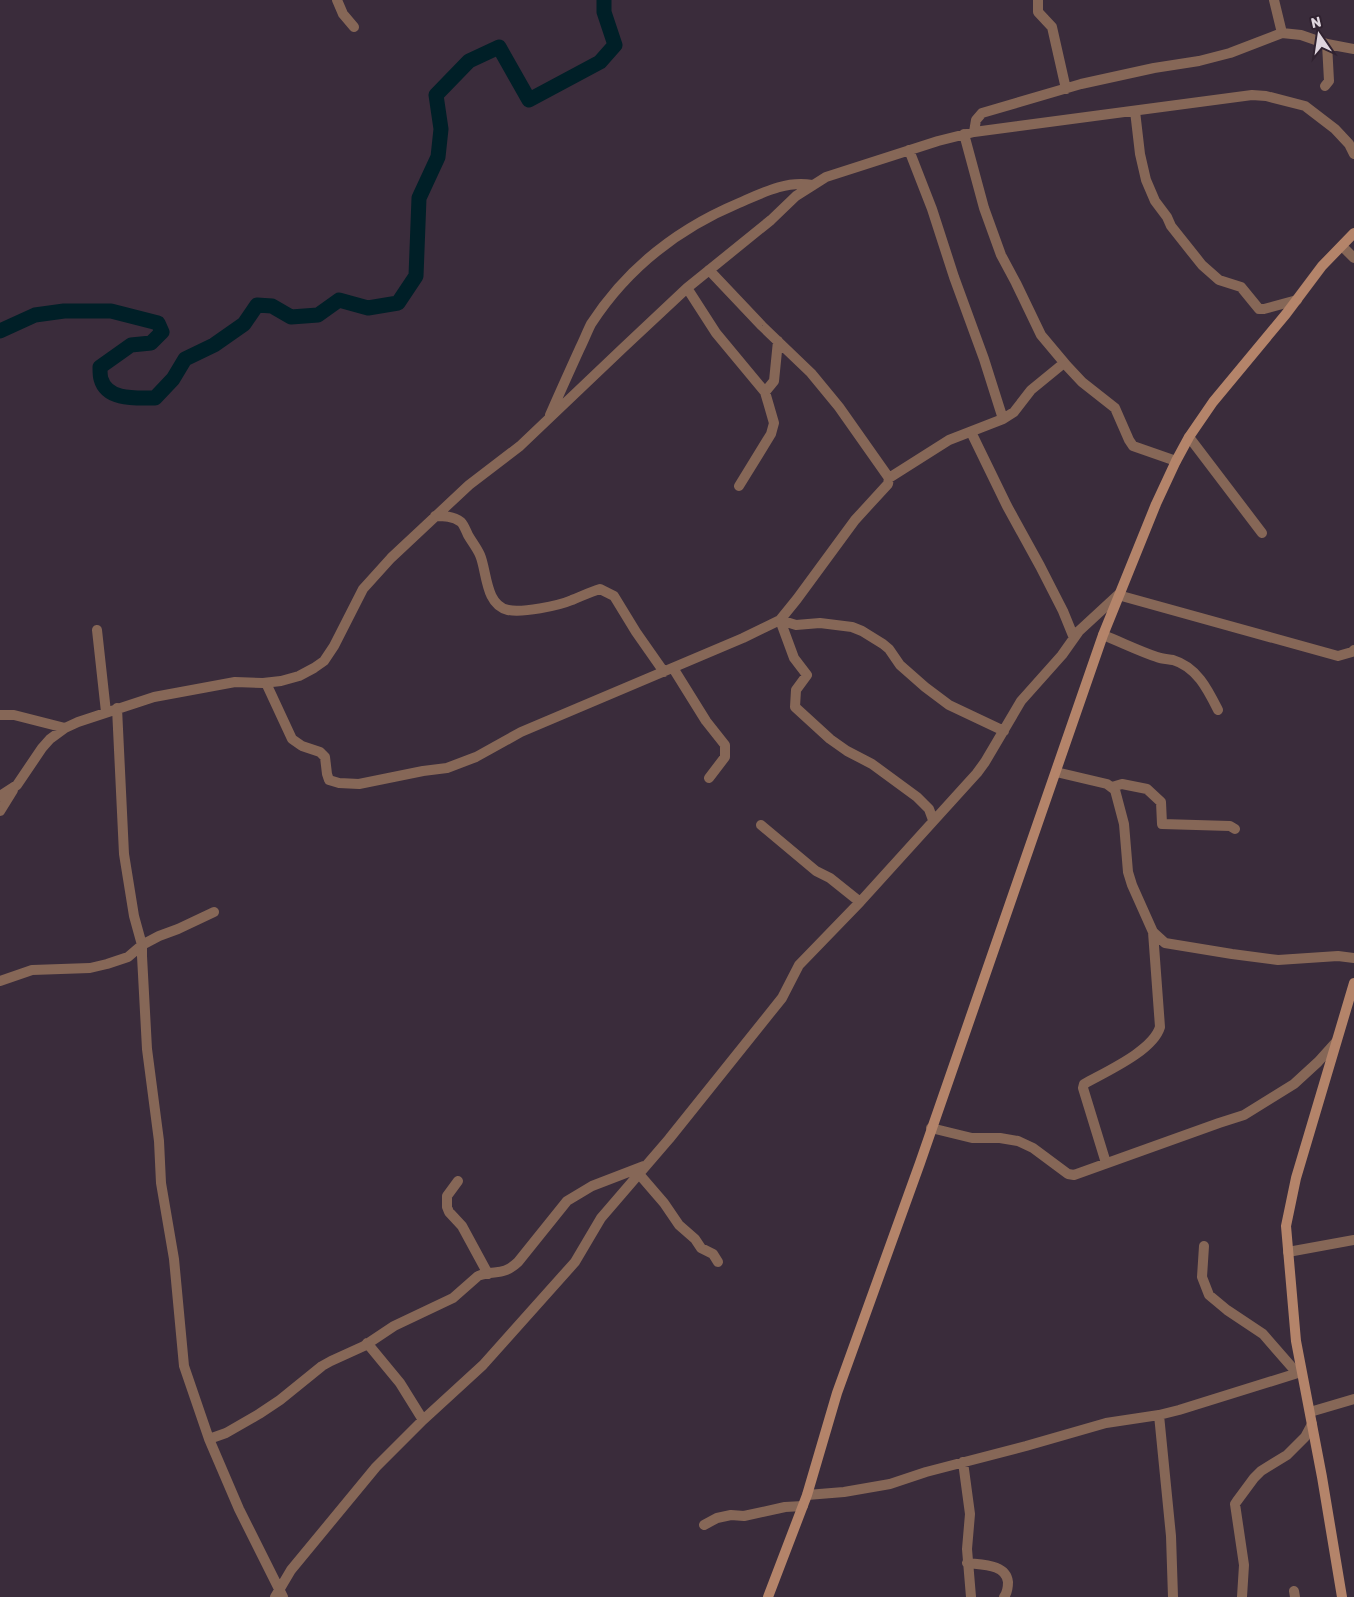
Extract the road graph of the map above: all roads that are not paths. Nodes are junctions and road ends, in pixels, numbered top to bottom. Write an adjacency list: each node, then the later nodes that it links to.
1 (338, 0): 4 (street)
2 (1038, 0): 9 (street)
3 (1274, 0): 5 (street)
4 (354, 27)
5 (1282, 33): 6 (street); 9 (street)
6 (1327, 44): 7 (street); 8 (street)
7 (1354, 49)
8 (1325, 86)
9 (1066, 89): 11 (street)
10 (1135, 111): 11 (street); 14 (street); 21 (street)
11 (974, 132): 12 (street)
12 (964, 134): 13 (street); 23 (street)
13 (909, 150): 15 (street); 25 (street)
14 (1354, 154)
15 (812, 185): 19 (street); 26 (street)
16 (1354, 233): 17 (street)
17 (1342, 246): 18 (street); 21 (street)
18 (1354, 258)
19 (709, 270): 20 (street); 22 (street)
20 (687, 288): 24 (street); 26 (street)
21 (1297, 300): 28 (street)
22 (778, 341): 24 (street); 30 (street)
23 (1064, 363): 25 (street); 29 (street)
24 (765, 392): 31 (street)
25 (1003, 419): 27 (street)
26 (548, 420): 32 (street)
27 (971, 432): 30 (street); 38 (street)
28 (1189, 437): 29 (street); 33 (street)
29 (1176, 461): 34 (street)
30 (889, 478): 35 (street)
31 (739, 486)
32 (435, 516): 40 (street); 41 (street)
33 (1262, 533)
34 (1118, 595): 37 (street); 38 (street); 39 (street)
35 (780, 620): 40 (street); 47 (street); 54 (street)
36 (97, 630): 44 (street)
37 (1103, 635): 43 (street); 48 (street)
38 (1074, 638): 47 (street)
39 (1354, 650)
40 (668, 670): 41 (street); 49 (street)
41 (266, 683): 42 (street)
42 (117, 708): 44 (street); 60 (street)
43 (1218, 710)
44 (106, 712): 46 (street)
45 (0, 715): 46 (street)
46 (65, 728): 50 (street)
47 (1004, 731): 54 (street)
48 (1056, 772): 51 (street); 65 (street)
49 (709, 778)
50 (16, 785): 52 (street); 53 (street)
51 (1112, 787): 56 (street); 59 (street)
52 (0, 796)
53 (0, 811)
54 (933, 820): 57 (street)
55 (761, 825): 57 (street)
56 (1235, 829)
57 (860, 902): 67 (street)
58 (214, 912): 60 (street)
59 (1153, 932): 61 (street); 66 (street)
60 (142, 945): 62 (street); 81 (street)
61 (1354, 958)
62 (0, 982)
63 (1354, 983): 64 (street)
64 (1336, 1042): 66 (street); 71 (street)
65 (931, 1128): 66 (street); 83 (street)
66 (1106, 1163)
67 (642, 1170): 72 (street); 73 (street); 79 (street)
68 (458, 1180): 73 (street)
69 (1354, 1240): 71 (street)
70 (1204, 1246): 75 (street)
71 (1288, 1252): 75 (street)
72 (718, 1262)
73 (488, 1274): 74 (street)
74 (367, 1343): 79 (street); 81 (street)
75 (1299, 1373): 77 (street); 78 (street)
76 (1354, 1399): 77 (street)
77 (1310, 1412): 80 (street)
78 (1158, 1415): 82 (street); 91 (street)
79 (423, 1420): 87 (street)
80 (1312, 1424): 92 (street); 93 (street)
81 (209, 1439): 87 (street)
82 (963, 1462): 83 (street); 86 (street)
83 (807, 1495): 84 (street)
84 (803, 1506): 85 (street); 88 (street)
85 (704, 1525)
86 (968, 1563): 89 (street); 90 (street)
87 (279, 1594)
88 (768, 1597)
89 (971, 1597)
90 (1004, 1597)
91 (1173, 1597)
92 (1242, 1597)
93 (1342, 1597)

